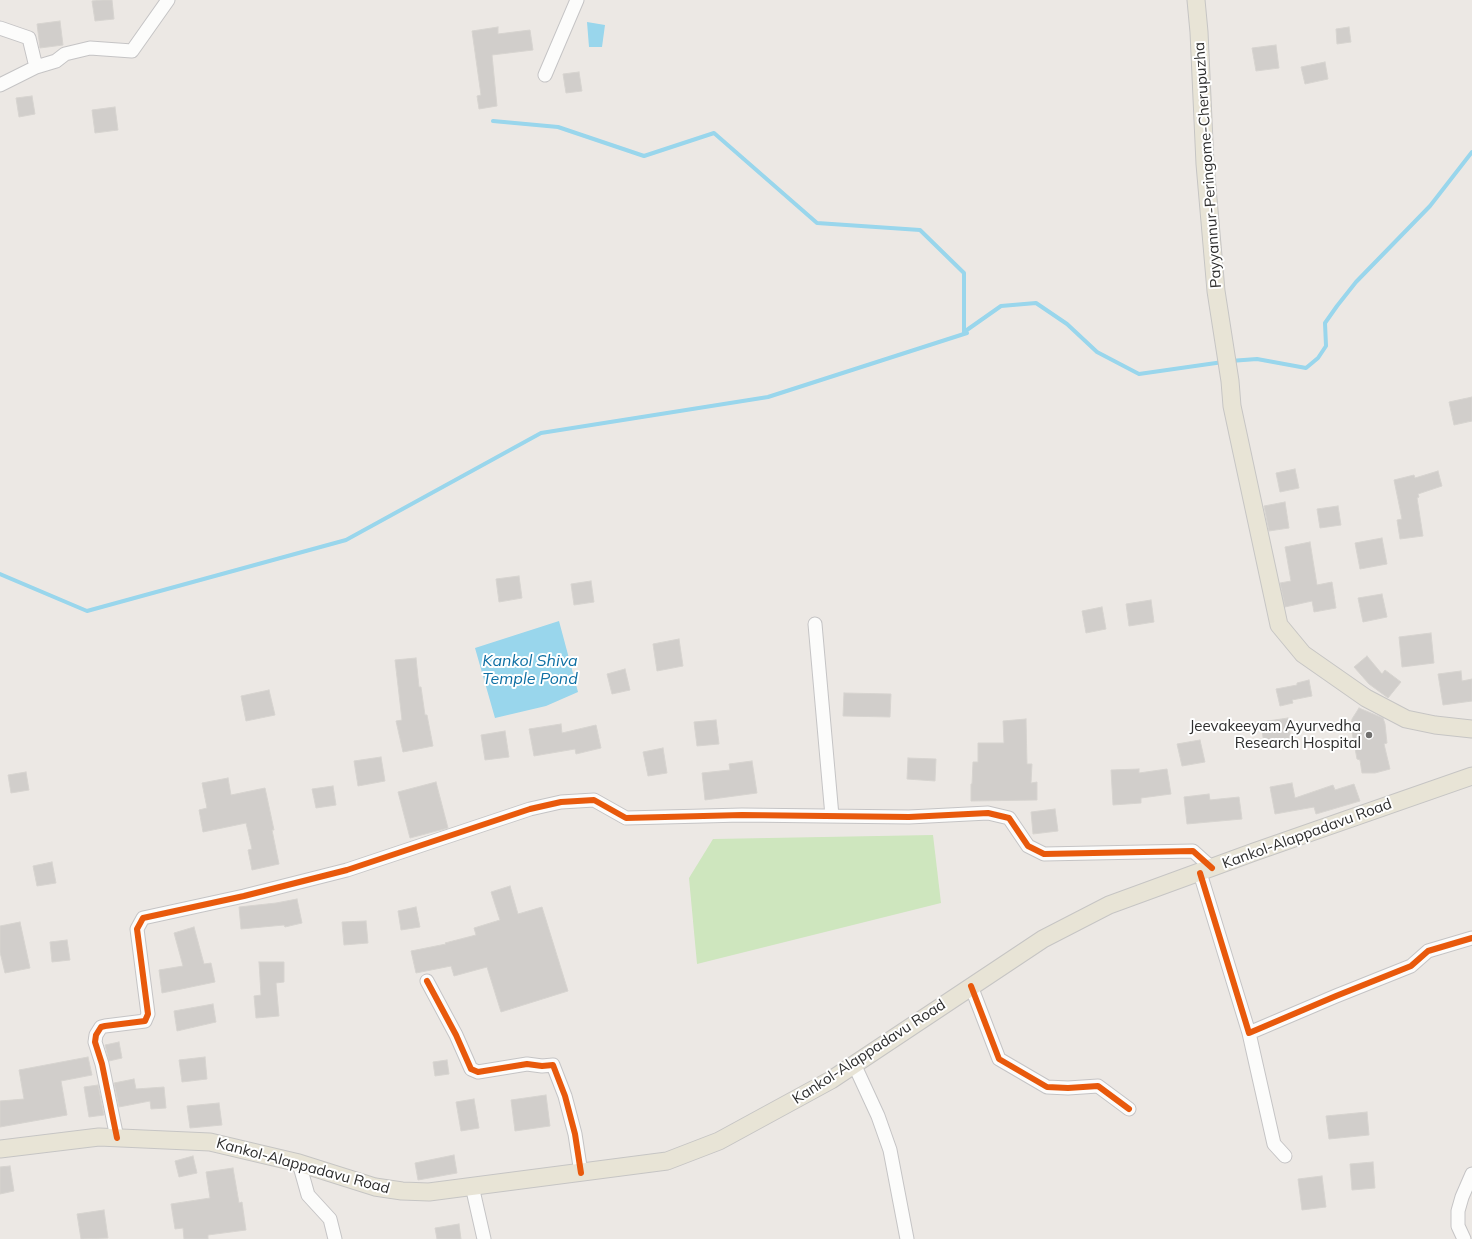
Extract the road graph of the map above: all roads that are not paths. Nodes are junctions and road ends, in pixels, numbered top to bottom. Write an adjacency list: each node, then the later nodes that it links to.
1 (168, 0): 5 (street)
2 (577, 0): 6 (street)
3 (1196, 0): 9 (main road, Payyannur-Peringome-Cherupuzha)
4 (0, 28): 5 (street)
5 (36, 67): 7 (street)
6 (545, 75)
7 (0, 85)
8 (815, 624): 11 (street)
9 (1472, 729)
10 (1472, 776): 12 (main road, Kankol-Alappadavu Road)
11 (832, 816): 12 (street); 19 (street)
12 (1206, 870): 15 (main road, Kankol-Alappadavu Road); 16 (street)
13 (1472, 938): 16 (street)
14 (427, 981): 23 (street)
15 (971, 986): 17 (main road, Kankol-Alappadavu Road); 18 (street)
16 (1249, 1033): 21 (street)
17 (854, 1064): 23 (main road, Kankol-Alappadavu Road); 28 (street)
18 (1129, 1109)
19 (117, 1138): 20 (main road, Kankol-Alappadavu Road); 22 (main road, Kankol-Alappadavu Road)
20 (0, 1149)
21 (1285, 1156)
22 (299, 1163): 25 (main road, Kankol-Alappadavu Road); 26 (street)
23 (581, 1173): 25 (main road, Kankol-Alappadavu Road)
24 (1472, 1174): 29 (street)
25 (472, 1186): 27 (street)
26 (335, 1239)
27 (484, 1239)
28 (907, 1239)
29 (1464, 1239)

